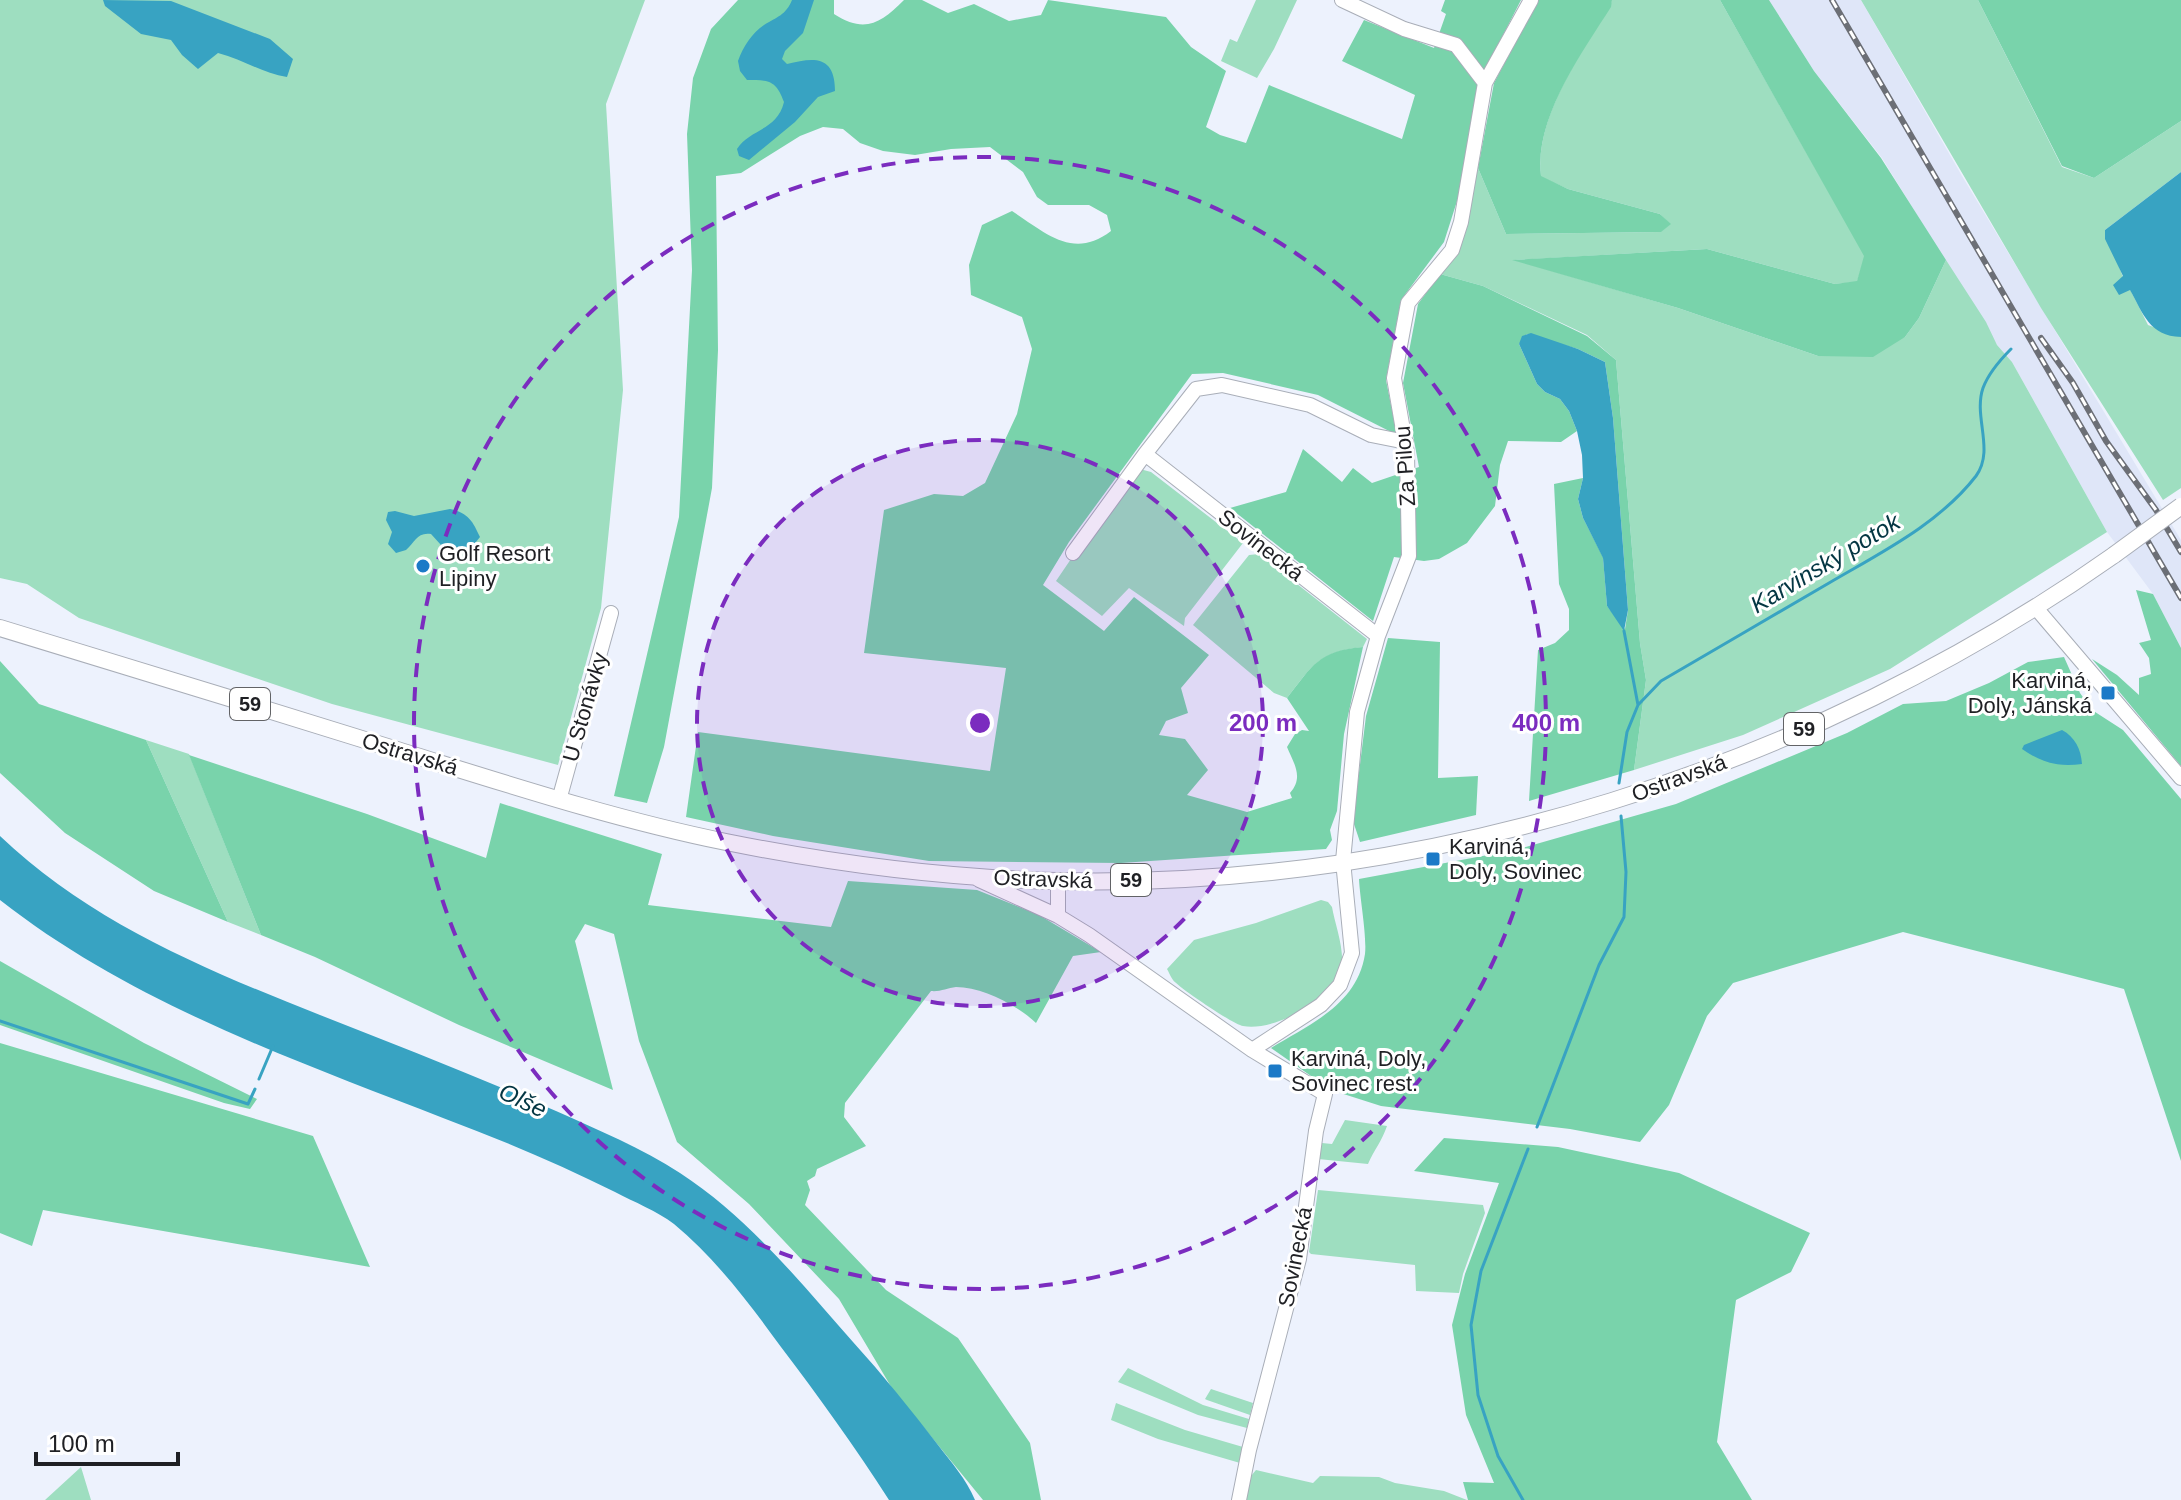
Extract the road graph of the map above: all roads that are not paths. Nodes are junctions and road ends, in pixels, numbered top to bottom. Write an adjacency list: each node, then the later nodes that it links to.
1 (1342, 0): 3 (street)
2 (1531, 0): 3 (street, Za Pilou)
3 (1485, 83): 4 (street, Za Pilou)
4 (1406, 442): 5 (street); 11 (street, Za Pilou)
5 (1145, 454): 7 (street); 11 (street, Sovinecká)
6 (2181, 506): 8 (main road, Ostravská / 59, bridge)
7 (1073, 553)
8 (2036, 608): 12 (street); 14 (main road, Ostravská / 59)
9 (611, 613): 13 (street, U Stonávky)
10 (0, 628): 13 (main road, Ostravská / 59)
11 (1378, 636): 14 (street, Za Pilou)
12 (2181, 778)
13 (559, 800): 15 (main road, Ostravská / 59)
14 (1343, 861): 16 (main road, Ostravská / 59); 18 (street)
15 (972, 877): 16 (main road, Ostravská / 59); 17 (street, Sovinecká)
16 (1058, 881): 17 (street)
17 (1058, 916): 18 (street, Sovinecká)
18 (1252, 1050): 19 (street, Sovinecká)
19 (1239, 1500)

